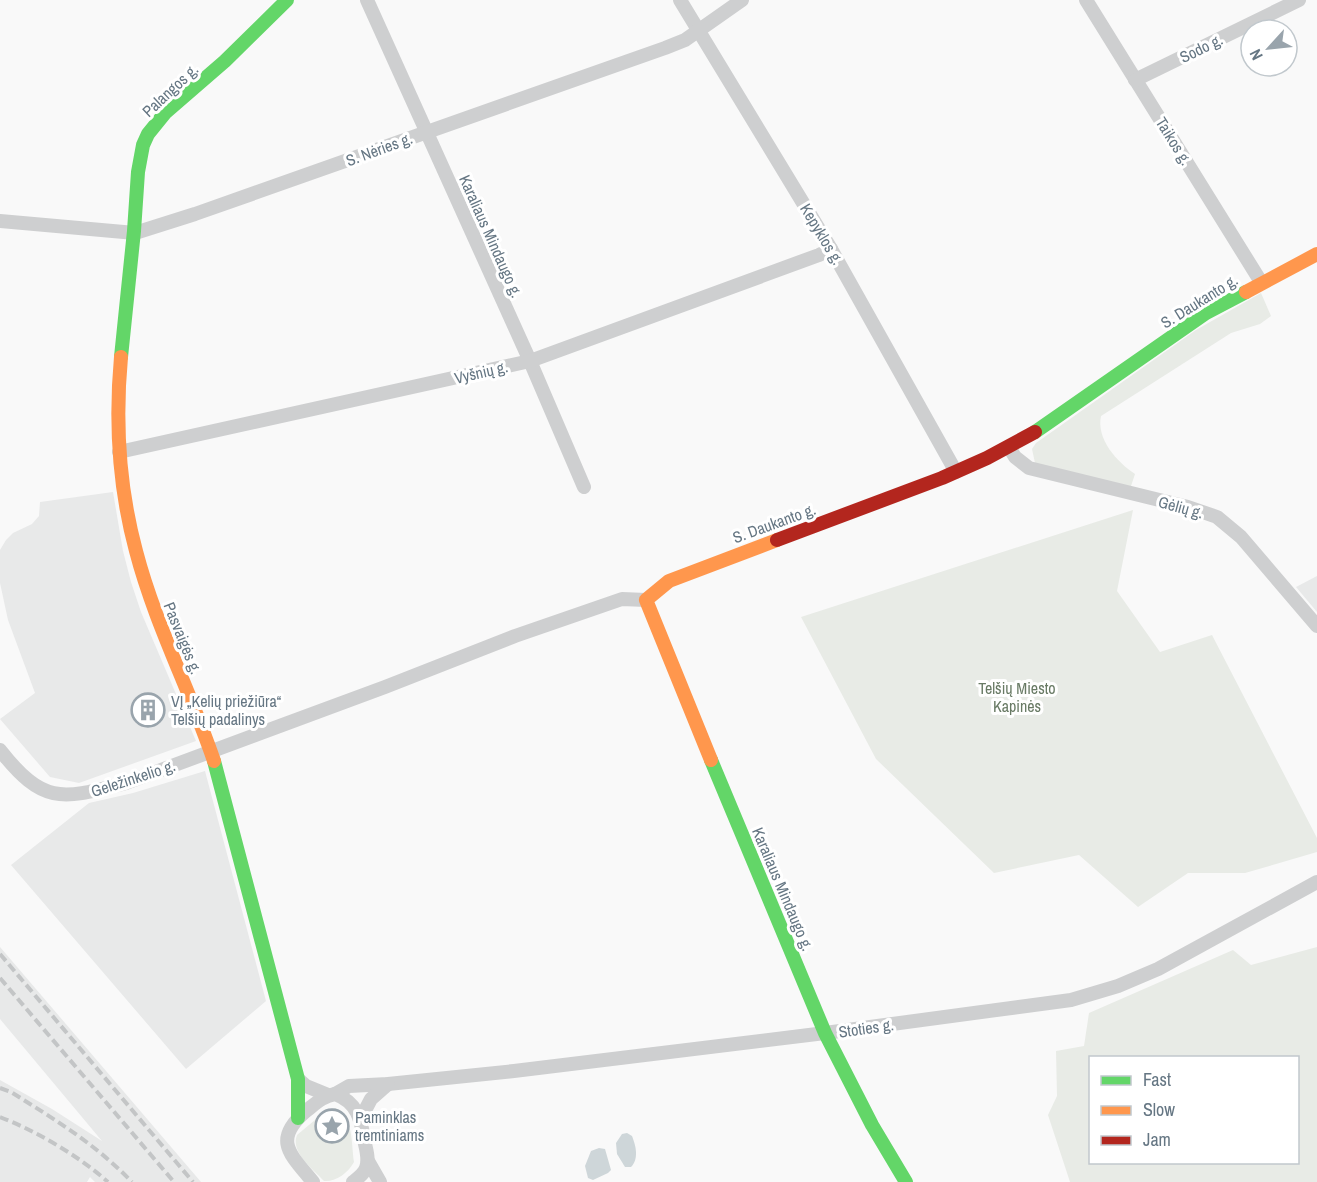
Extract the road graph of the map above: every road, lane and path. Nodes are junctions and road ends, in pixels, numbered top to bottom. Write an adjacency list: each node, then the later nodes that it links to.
1 (287, 0): 11 (main road, Palangos g.)
2 (367, 0): 9 (street, Karaliaus Mindaugo g.)
3 (680, 0): 7 (street, Kepyklos g.)
4 (742, 0): 7 (street, S. Nėries g.)
5 (1086, 0): 8 (street, Taikos g.)
6 (1299, 0): 8 (street, Sodo g.)
7 (698, 31): 9 (street, S. Nėries g.); 12 (street, Kepyklos g.)
8 (1135, 80): 14 (street, Taikos g.)
9 (427, 132): 11 (street, S. Nėries g.); 15 (street, Karaliaus Mindaugo g.)
10 (0, 221): 11 (street, S. Nėries g.)
11 (135, 233): 17 (main road, Pasvaigės g.)
12 (831, 249): 15 (street, Vyšnių g.); 18 (street, Kepyklos g.)
13 (1317, 255): 14 (main road, S. Daukanto g.)
14 (1261, 282): 16 (main road, S. Daukanto g.)
15 (530, 361): 17 (street, Vyšnių g.); 19 (street, Karaliaus Mindaugo g.)
16 (1009, 447): 18 (main road, S. Daukanto g.); 21 (street, Gėlių g.)
17 (119, 452): 23 (main road, Pasvaigės g.)
18 (956, 472): 20 (main road, S. Daukanto g.)
19 (584, 486)
20 (646, 600): 23 (street); 25 (main road, Karaliaus Mindaugo g.)
21 (1317, 626)
22 (0, 750): 23 (street, Geležinkelio g.)
23 (210, 752): 26 (main road, Pasvaigės g.)
24 (1317, 882): 25 (street, Stoties g.)
25 (825, 1033): 27 (street, Stoties g.); 35 (main road, Karaliaus Mindaugo g.)
26 (298, 1079): 28 (street); 29 (main road, Pasvaigės g.)
27 (388, 1084): 28 (street, Stoties g.); 30 (street)
28 (331, 1094): 29 (street); 30 (street)
29 (298, 1118): 32 (street)
30 (361, 1118): 31 (street)
31 (368, 1161): 33 (street); 34 (street)
32 (313, 1182)
33 (353, 1182)
34 (380, 1182)
35 (906, 1182)

